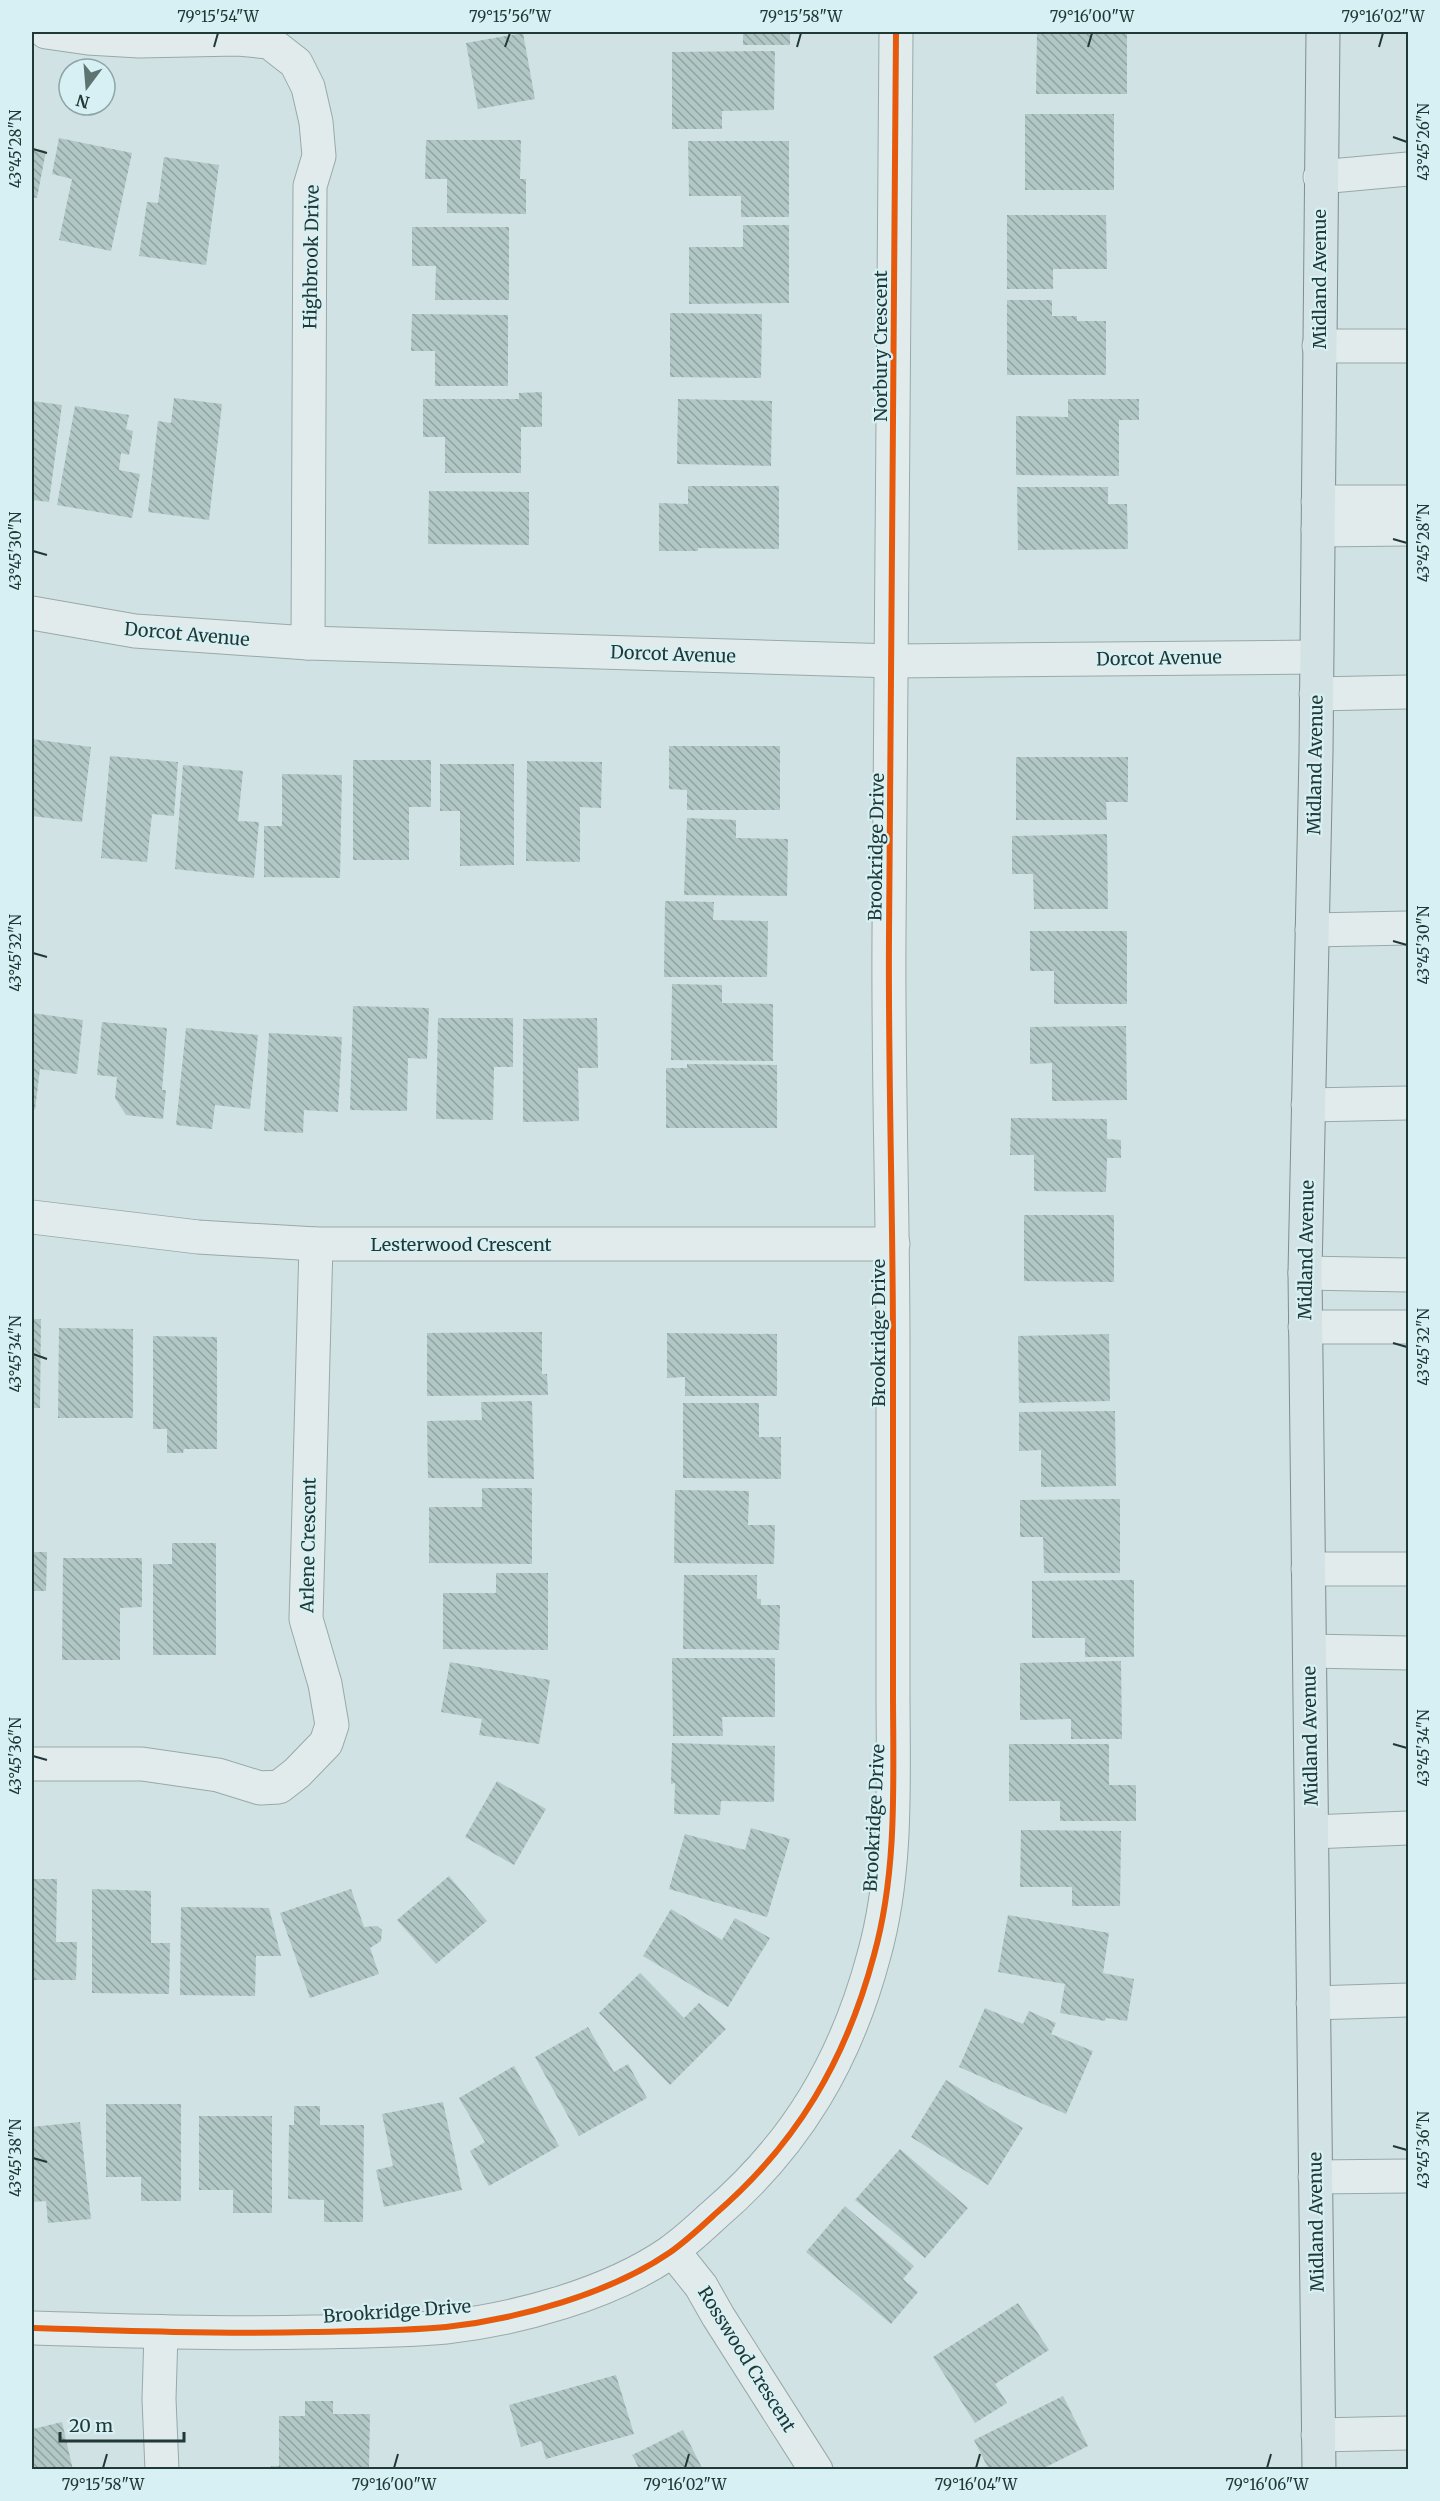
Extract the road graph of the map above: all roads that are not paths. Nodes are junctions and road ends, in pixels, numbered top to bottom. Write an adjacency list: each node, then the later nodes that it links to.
1 (46, 32): 12 (street, Highbrook Drive)
2 (896, 32): 14 (street, Norbury Crescent)
3 (1323, 32): 5 (main road, Midland Avenue)
4 (1408, 169): 5 (street)
5 (1320, 177): 6 (main road, Midland Avenue)
6 (1319, 346): 7 (street); 9 (main road, Midland Avenue)
7 (1408, 346)
8 (1408, 502): 9 (street)
9 (1318, 516): 10 (street); 13 (main road, Midland Avenue)
10 (1408, 529)
11 (32, 613): 12 (street, Dorcot Avenue)
12 (308, 643): 14 (street, Dorcot Avenue)
13 (1316, 657): 14 (street, Dorcot Avenue); 16 (main road, Midland Avenue)
14 (893, 661): 23 (street, Brookridge Drive)
15 (1408, 692): 16 (street)
16 (1316, 694): 18 (main road, Midland Avenue)
17 (1408, 928): 18 (street)
18 (1312, 930): 20 (main road, Midland Avenue)
19 (1408, 1103): 20 (street)
20 (1308, 1105): 24 (main road, Midland Avenue)
21 (32, 1217): 22 (street, Lesterwood Crescent)
22 (316, 1244): 23 (street, Lesterwood Crescent); 32 (street, Arlene Crescent)
23 (893, 1244): 39 (street, Brookridge Drive)
24 (1305, 1274): 25 (street); 26 (main road, Midland Avenue)
25 (1408, 1275)
26 (1305, 1327): 27 (street); 28 (main road, Midland Avenue)
27 (1408, 1327)
28 (1308, 1569): 29 (street); 30 (main road, Midland Avenue)
29 (1408, 1569)
30 (1310, 1651): 31 (street); 34 (main road, Midland Avenue)
31 (1408, 1653)
32 (32, 1764)
33 (1408, 1828): 34 (street)
34 (1312, 1832): 36 (main road, Midland Avenue)
35 (1408, 2000): 36 (street)
36 (1313, 2002): 38 (main road, Midland Avenue)
37 (1408, 2176): 38 (street)
38 (1316, 2177): 43 (main road, Midland Avenue)
39 (673, 2251): 41 (street, Brookridge Drive); 45 (street, Rosswood Crescent)
40 (32, 2328): 41 (street, Brookridge Drive)
41 (161, 2333): 44 (street)
42 (1408, 2433): 43 (street)
43 (1318, 2435): 46 (main road, Midland Avenue)
44 (162, 2469)
45 (816, 2469)
46 (1319, 2469)

